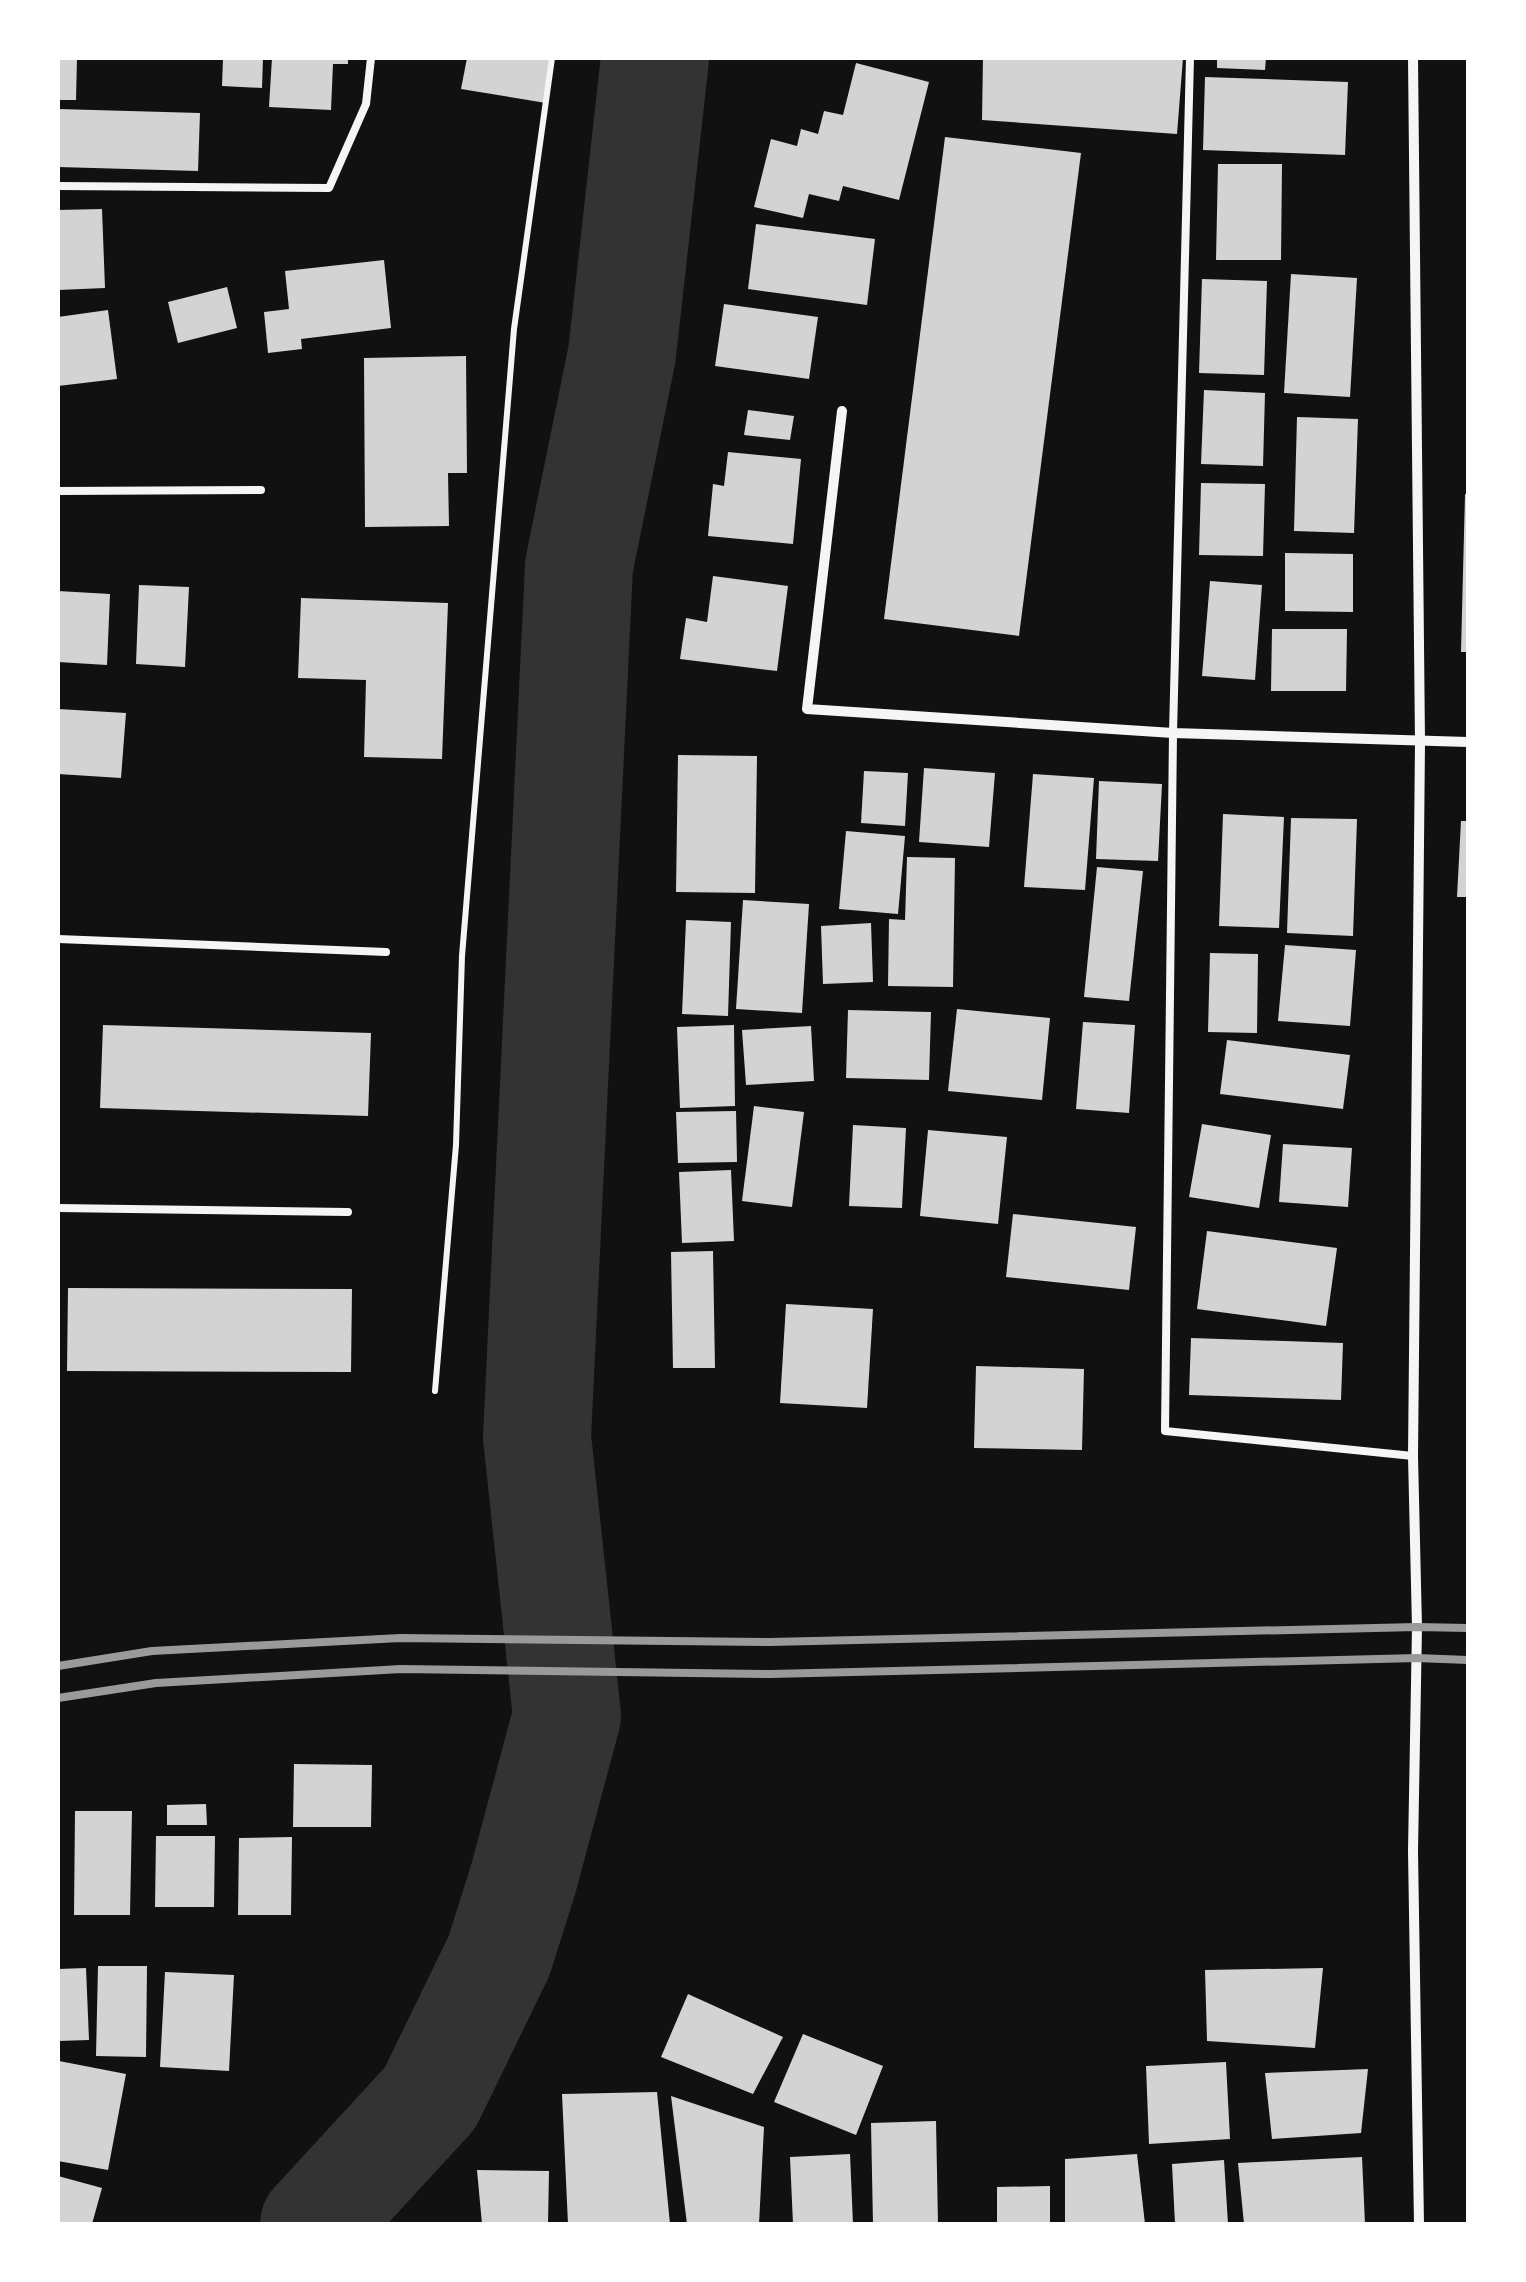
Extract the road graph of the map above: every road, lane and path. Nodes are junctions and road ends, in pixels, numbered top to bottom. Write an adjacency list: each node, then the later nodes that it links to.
1 (370, 58): 5 (lane)
2 (552, 58): 16 (path)
3 (1190, 58): 9 (lane)
4 (1414, 58): 10 (street)
5 (58, 186)
6 (842, 411): 9 (street)
7 (261, 490): 8 (lane)
8 (58, 491)
9 (1172, 733): 10 (street); 17 (lane)
10 (1420, 742): 11 (street); 17 (street)
11 (1468, 742)
12 (58, 939): 13 (lane)
13 (386, 952)
14 (58, 1208): 15 (lane)
15 (348, 1212)
16 (436, 1391)
17 (1413, 1456): 18 (street)
18 (1419, 2224)

